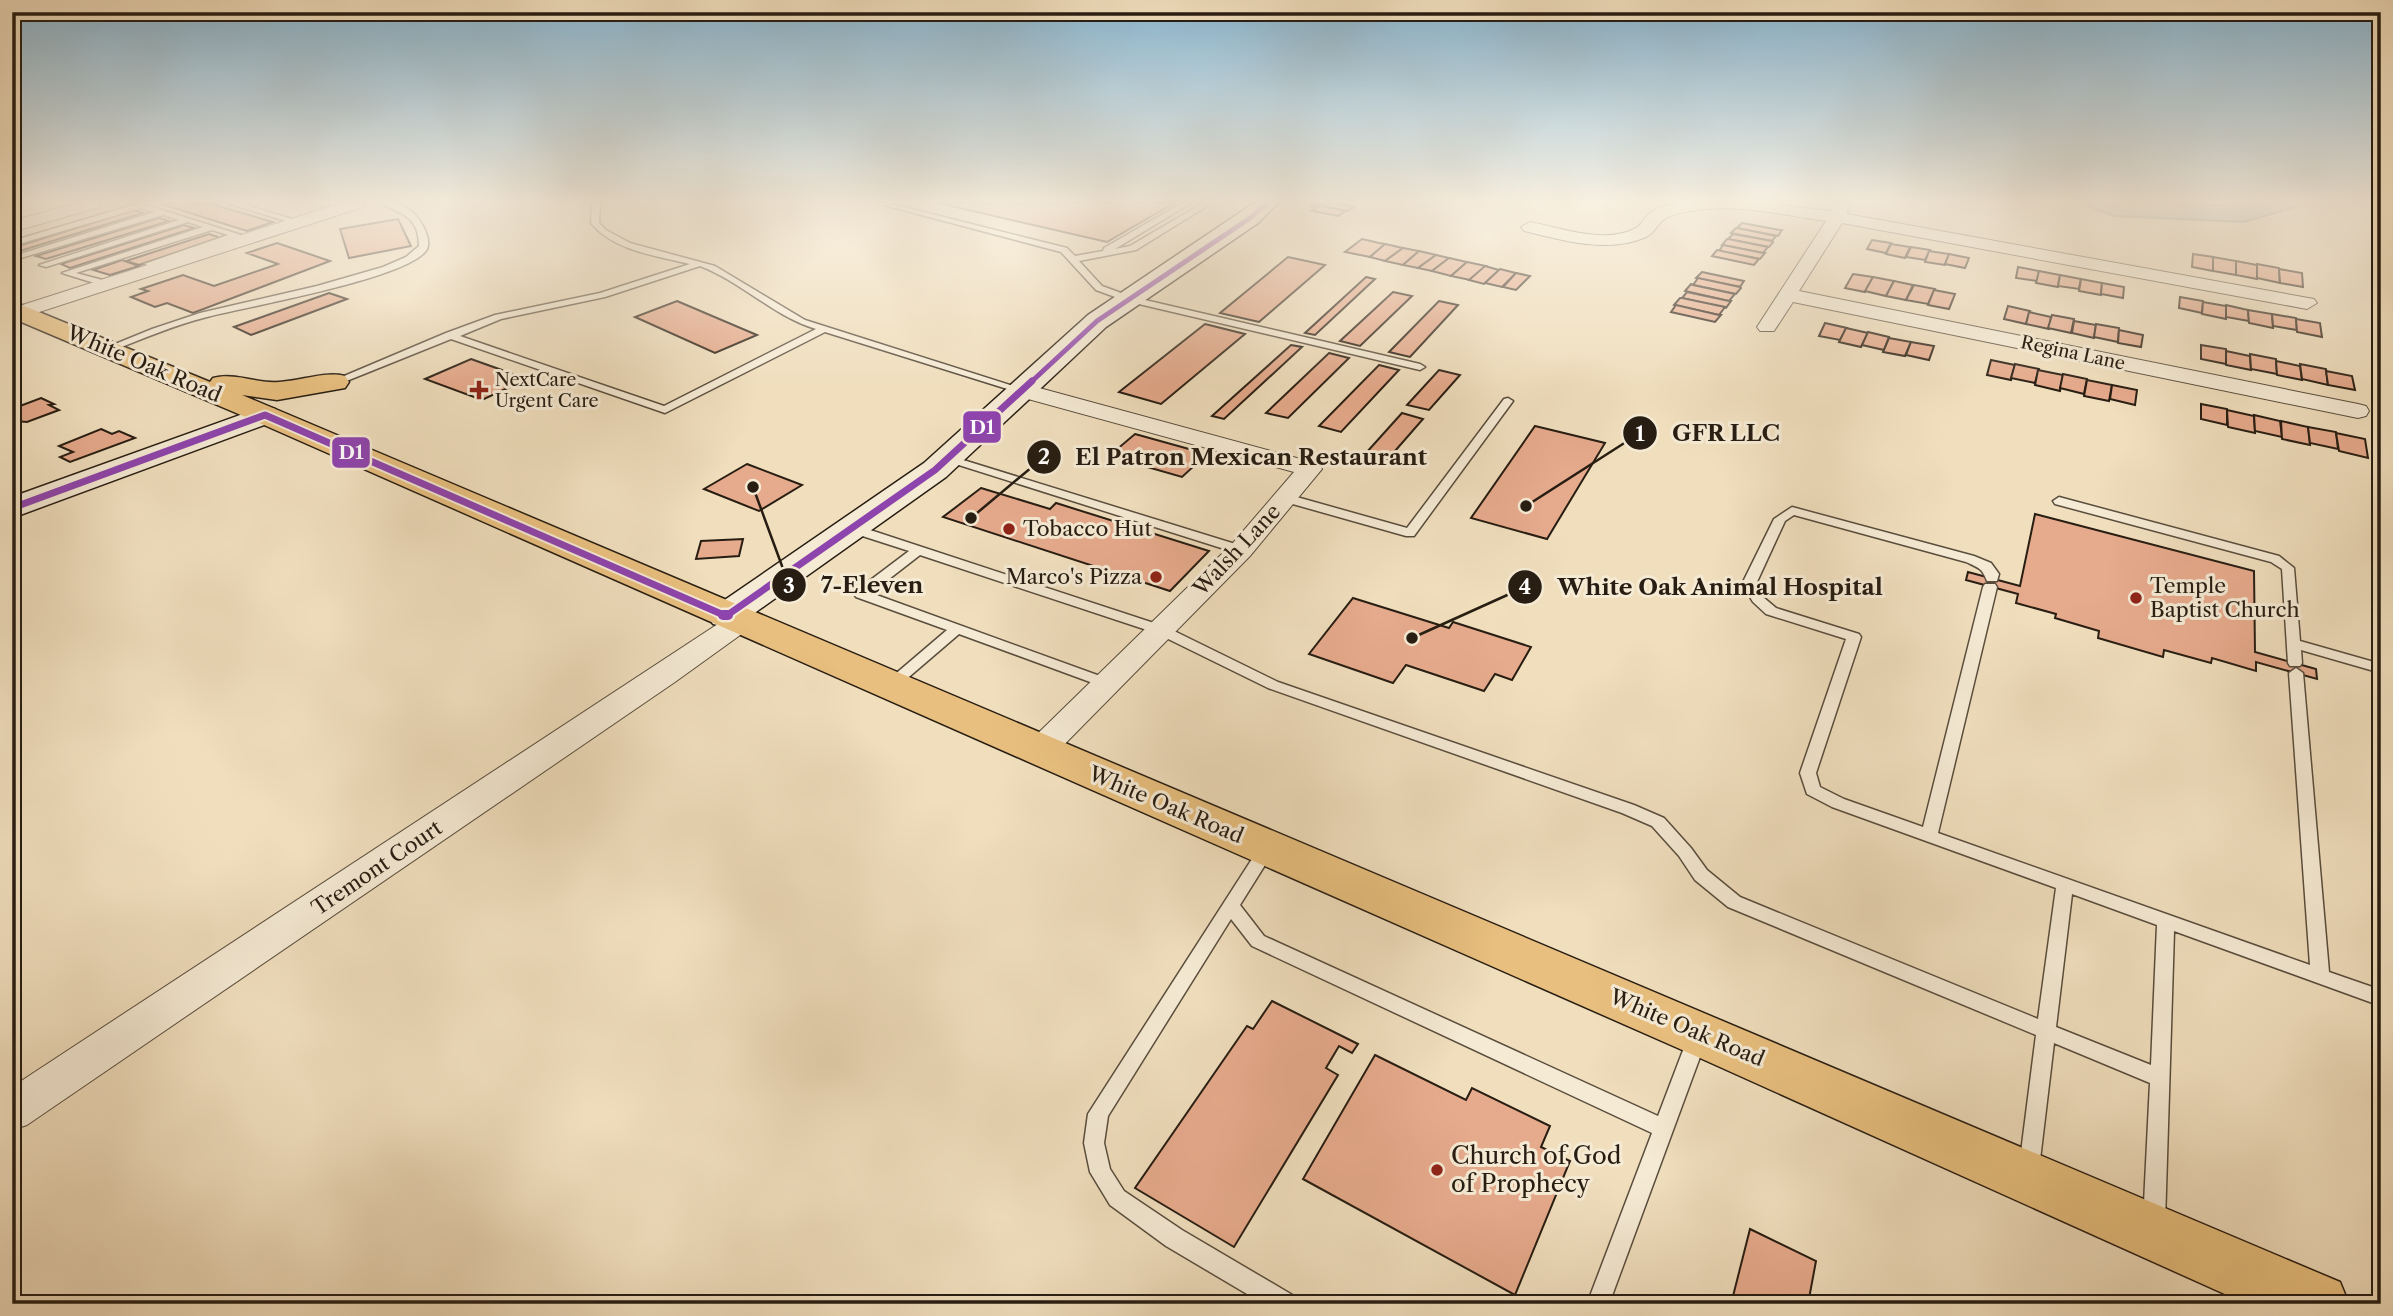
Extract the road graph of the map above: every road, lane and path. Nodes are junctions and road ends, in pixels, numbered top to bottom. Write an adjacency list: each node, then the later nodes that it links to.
1 (93, 264): 11 (lane)
2 (167, 264): 12 (street)
3 (393, 264): 20 (lane)
4 (695, 264): 19 (lane)
5 (702, 264): 18 (lane)
6 (1079, 264): 14 (lane)
7 (1181, 264): 14 (street)
8 (1806, 264): 13 (street)
9 (2113, 264): 15 (street)
10 (43, 265): 11 (lane)
11 (66, 273): 12 (lane)
12 (107, 284): 16 (street)
13 (1787, 295): 17 (street); 26 (street, Regina Lane)
14 (1129, 299): 21 (lane); 24 (street)
15 (2307, 303)
16 (16, 311): 20 (main road, White Oak Road)
17 (1767, 327)
18 (822, 330): 19 (lane); 24 (lane)
19 (449, 335): 23 (lane)
20 (107, 349): 22 (main road, White Oak Road)
21 (1420, 367)
22 (171, 375): 23 (main road); 27 (main road, White Oak Road)
23 (335, 382): 29 (main road)
24 (1021, 390): 28 (street); 30 (street, Walsh Lane)
25 (1508, 401): 30 (lane)
26 (2358, 411)
27 (265, 415): 29 (main road, White Oak Road); 32 (street)
28 (947, 458): 33 (street); 35 (lane)
29 (379, 465): 36 (main road, White Oak Road)
30 (1286, 498): 35 (street, Walsh Lane)
31 (2059, 501): 39 (lane)
32 (12, 509)
33 (854, 529): 34 (lane); 36 (street)
34 (919, 550): 37 (lane); 38 (lane)
35 (1241, 550): 38 (street, Walsh Lane)
36 (733, 619): 42 (main road, White Oak Road); 54 (street, Tremont Court)
37 (957, 629): 41 (lane); 42 (lane)
38 (1161, 630): 41 (street, Walsh Lane); 51 (lane)
39 (2294, 644): 40 (lane); 49 (lane)
40 (2381, 669)
41 (1106, 683): 43 (street, Walsh Lane)
42 (890, 686): 43 (main road, White Oak Road)
43 (1040, 751): 45 (main road, White Oak Road)
44 (1929, 836): 44 (lane); 46 (lane)
45 (1268, 848): 47 (lane); 52 (main road, White Oak Road)
46 (2065, 884): 48 (lane); 51 (lane)
47 (1231, 906): 55 (lane); 58 (lane)
48 (2166, 921): 49 (lane); 53 (lane)
49 (2320, 976): 50 (lane)
50 (2381, 998)
51 (2046, 1030): 53 (lane); 56 (lane)
52 (1698, 1033): 55 (lane); 56 (main road, White Oak Road)
53 (2160, 1078): 57 (lane)
54 (12, 1111)
55 (1663, 1128): 59 (lane)
56 (2028, 1176): 57 (main road, White Oak Road)
57 (2153, 1231): 60 (main road, White Oak Road)
58 (1286, 1304)
59 (1598, 1304)
60 (2318, 1304)

